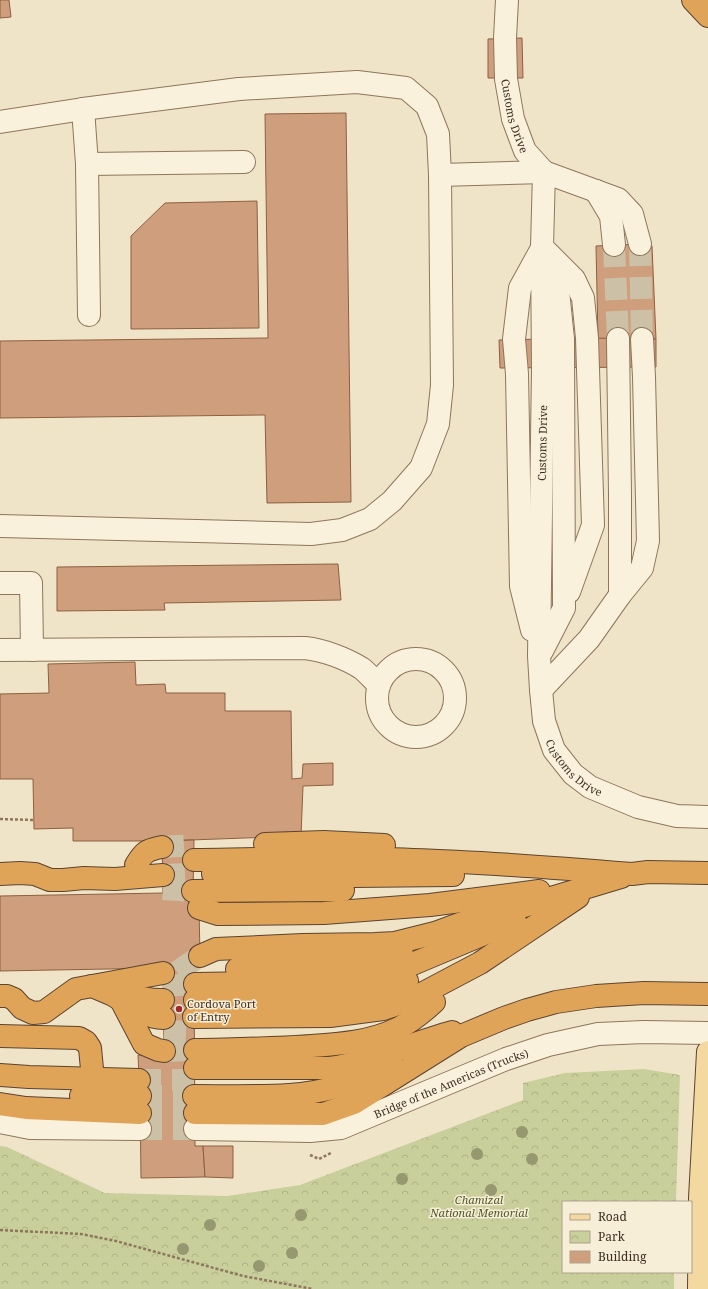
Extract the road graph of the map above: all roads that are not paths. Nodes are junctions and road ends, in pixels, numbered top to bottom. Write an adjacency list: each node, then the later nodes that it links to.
1 (507, 0): 8 (lane, Customs Drive)
2 (693, 0): 3 (highway)
3 (708, 16)
4 (83, 109): 5 (lane); 7 (lane); 9 (lane)
5 (0, 122)
6 (244, 162): 7 (lane)
7 (87, 164): 14 (lane)
8 (544, 172): 9 (lane); 10 (lane); 13 (lane, Customs Drive)
9 (440, 175): 17 (lane)
10 (596, 191): 11 (lane); 12 (lane)
11 (640, 244)
12 (614, 245)
13 (542, 247): 20 (lane); 20 (lane); 23 (lane, Customs Drive); 23 (lane)
14 (90, 315)
15 (618, 339): 19 (lane)
16 (642, 339): 19 (lane)
17 (0, 526)
18 (0, 584): 22 (lane)
19 (620, 595): 25 (lane)
20 (564, 608): 23 (lane)
21 (0, 650): 22 (lane)
22 (32, 650): 24 (lane)
23 (539, 656): 25 (lane, Customs Drive)
24 (379, 685)
25 (541, 690): 26 (lane, Customs Drive)
26 (708, 817)
27 (527, 865): 28 (highway); 31 (highway); 31 (highway)
28 (640, 873): 29 (highway); 33 (highway)
29 (708, 873)
30 (0, 874): 32 (highway)
31 (195, 876): 33 (highway)
32 (115, 879): 32 (highway)
33 (594, 886): 34 (highway); 43 (highway); 43 (highway)
34 (545, 920): 43 (highway); 43 (highway)
35 (92, 986): 37 (highway); 38 (highway); 38 (highway); 38 (highway)
36 (708, 994): 39 (highway)
37 (0, 996)
38 (163, 1010)
39 (504, 1018): 42 (highway); 43 (highway)
40 (708, 1033): 43 (lane, Bridge of the Americas (Trucks))
41 (0, 1036): 47 (highway)
42 (461, 1036): 43 (highway); 43 (highway)
43 (196, 1041)
44 (708, 1052): 52 (main road)
45 (0, 1066): 47 (highway)
46 (0, 1075): 47 (highway)
47 (94, 1088): 48 (highway); 49 (highway); 49 (highway); 50 (highway)
48 (0, 1091)
49 (140, 1097): 51 (lane)
50 (0, 1104)
51 (0, 1122)
52 (699, 1289)

